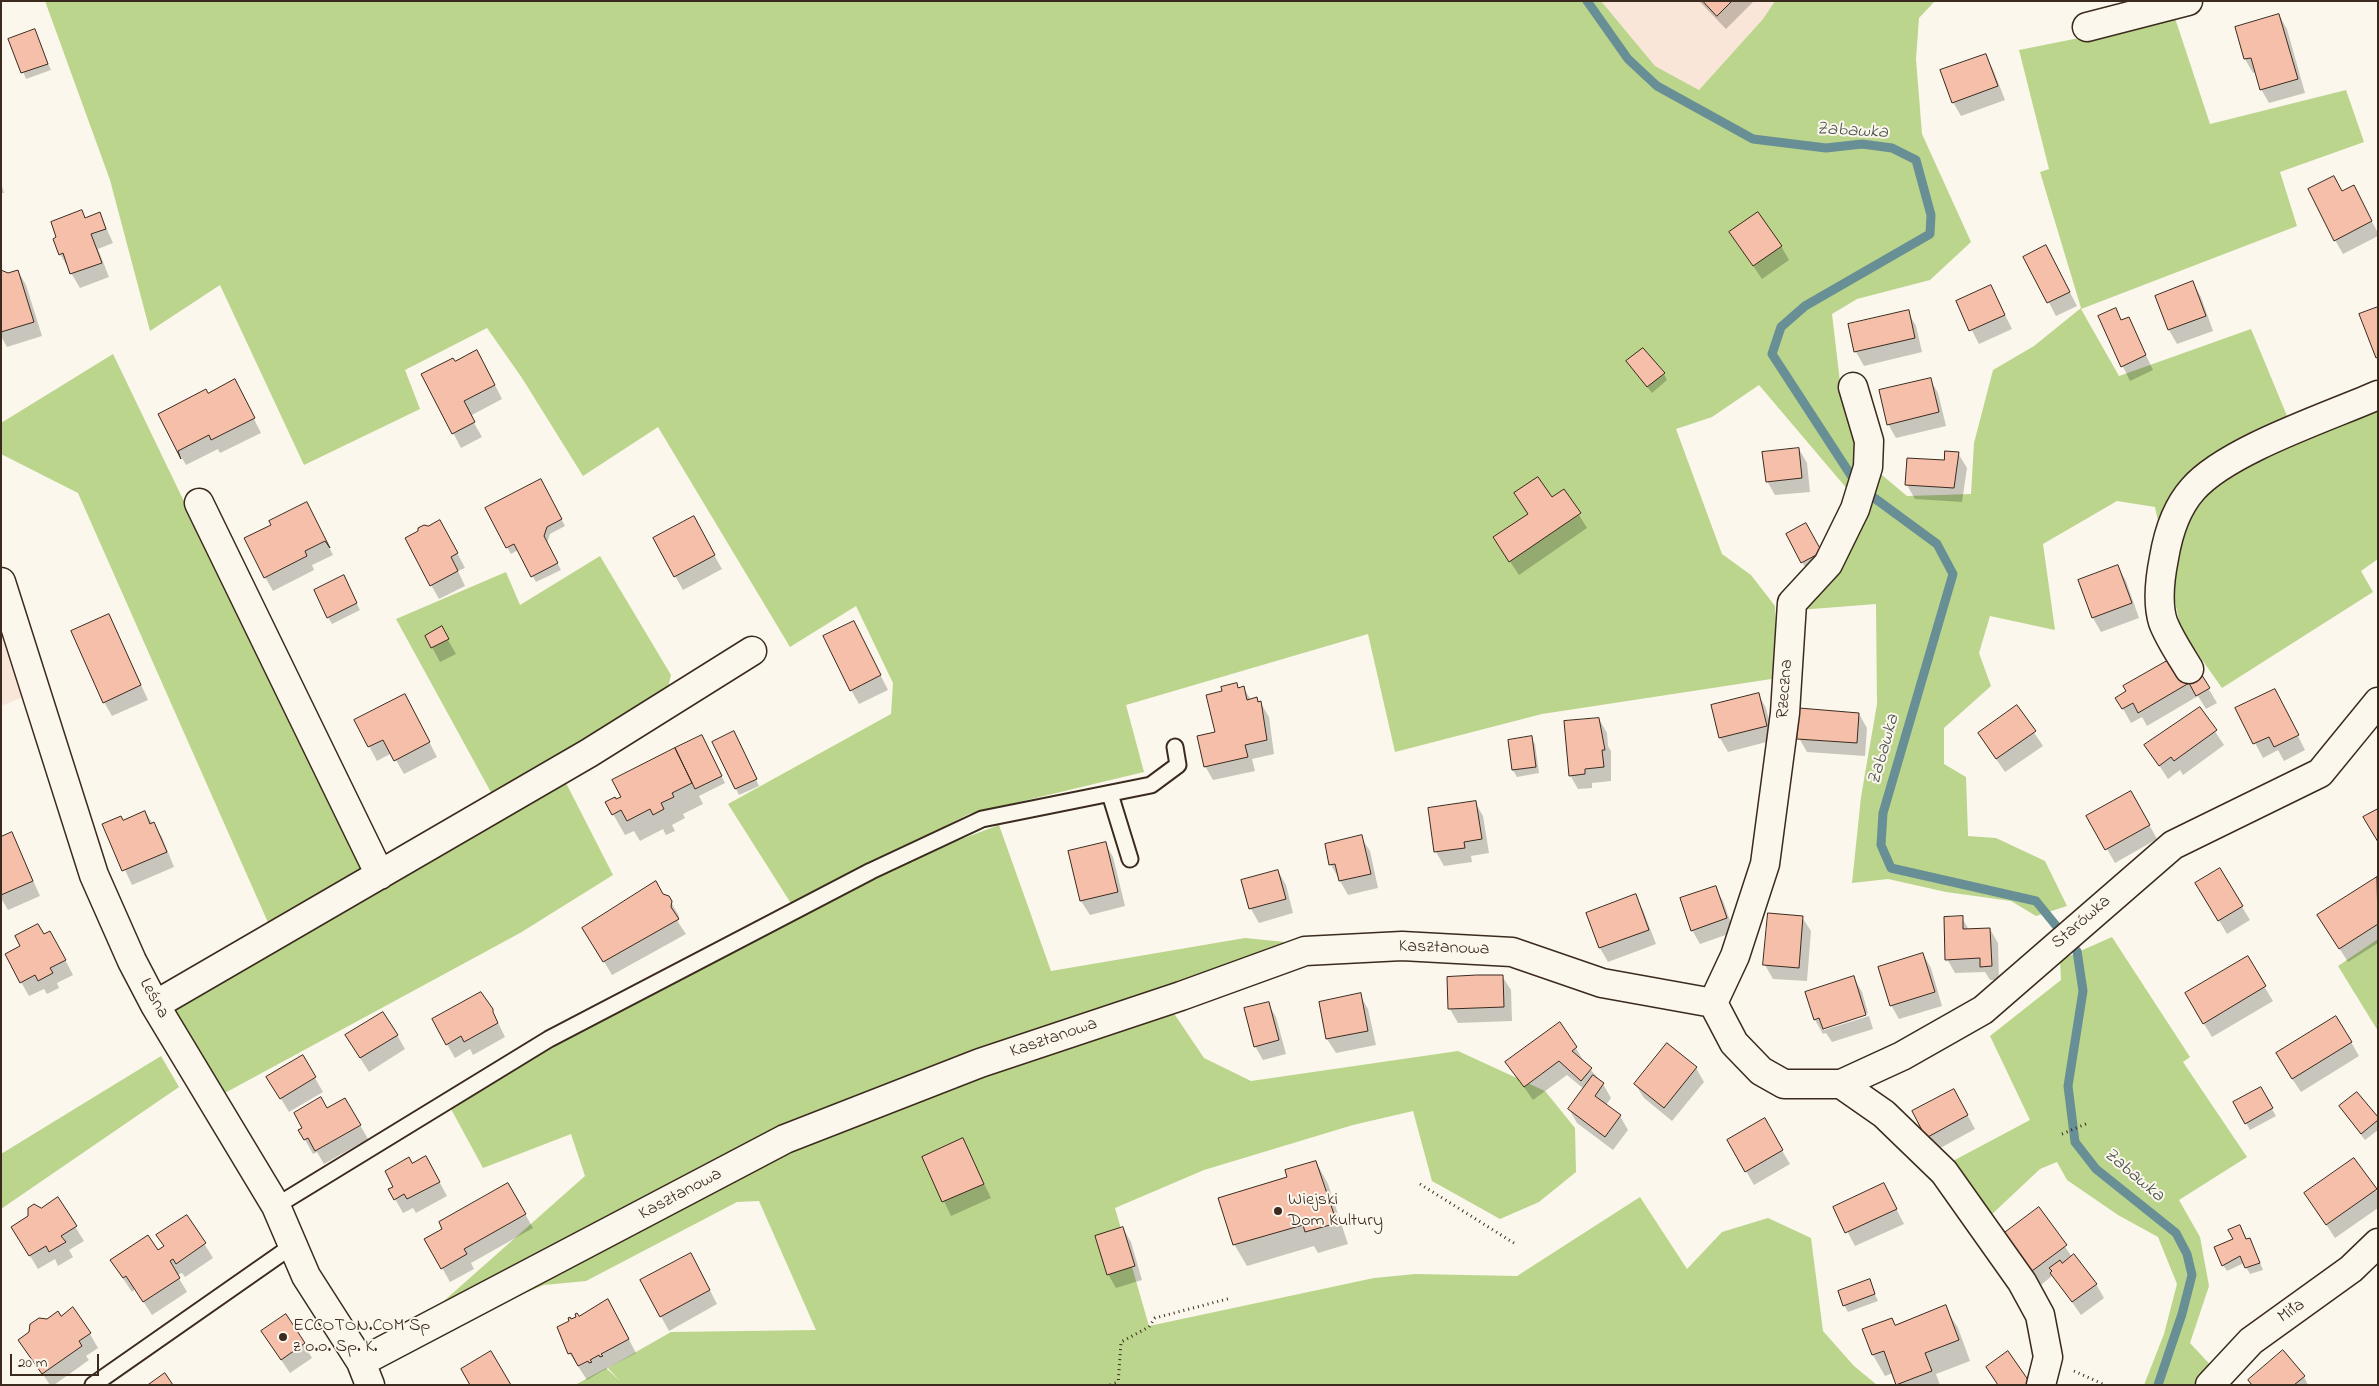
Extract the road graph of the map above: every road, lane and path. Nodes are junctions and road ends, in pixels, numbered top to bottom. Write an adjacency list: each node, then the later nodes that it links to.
1 (2188, 1): 2 (street)
2 (2087, 26)
3 (1853, 387): 14 (street, Rzeczna)
4 (2378, 395): 8 (street)
5 (199, 504): 13 (street)
6 (1, 582): 15 (street, Leśna)
7 (752, 651): 13 (street)
8 (2188, 669)
9 (2378, 702): 16 (street, Starówka)
10 (1175, 746): 11 (lane)
11 (1110, 794): 12 (lane); 20 (lane)
12 (1130, 859)
13 (380, 875): 15 (street)
14 (1713, 1003): 16 (street, Starówka); 25 (street, Kasztanowa)
15 (155, 1005): 20 (street, Leśna)
16 (1841, 1084): 29 (street)
17 (2088, 1123): 18 (path)
18 (2062, 1134)
19 (1420, 1184): 22 (path)
20 (276, 1206): 23 (street, Leśna)
21 (2378, 1243): 30 (street, Miła)
22 (1517, 1245)
23 (292, 1246): 25 (street, Leśna); 27 (lane)
24 (1231, 1298): 26 (path)
25 (366, 1374)
26 (1118, 1383): 28 (path)
27 (93, 1385)
28 (1110, 1385)
29 (2041, 1385)
30 (2210, 1385)

